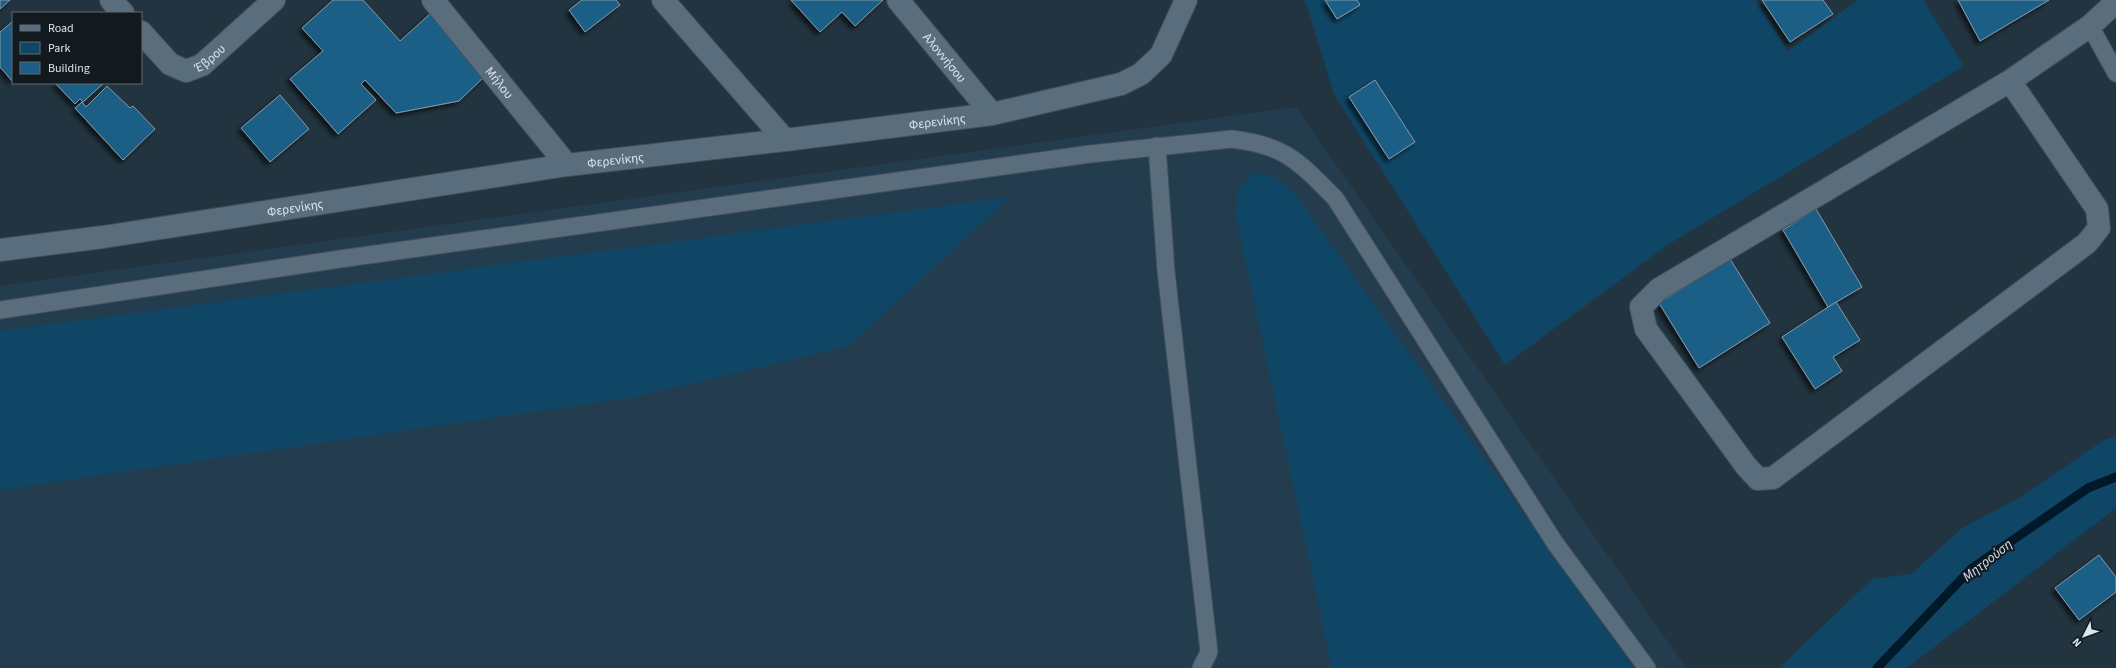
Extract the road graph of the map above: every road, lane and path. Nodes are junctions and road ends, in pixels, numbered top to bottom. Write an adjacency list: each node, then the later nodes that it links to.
1 (112, 0): 8 (street)
2 (274, 0): 10 (street, Έβρου)
3 (433, 0): 16 (street, Μήλου)
4 (663, 0): 14 (street)
5 (898, 0): 13 (street, Αλοννήσου)
6 (1186, 0): 13 (street, Φερενίκης)
7 (2116, 2): 9 (street)
8 (123, 12)
9 (2090, 26): 11 (lane); 12 (street)
10 (142, 33)
11 (2116, 73)
12 (2010, 81): 12 (street)
13 (992, 114): 14 (street, Φερενίκης)
14 (785, 140): 16 (street, Φερενίκης)
15 (1158, 146): 18 (lane); 19 (lane); 20 (lane)
16 (567, 165): 17 (street, Φερενίκης)
17 (0, 250)
18 (0, 310)
19 (1201, 668)
20 (1647, 668)

